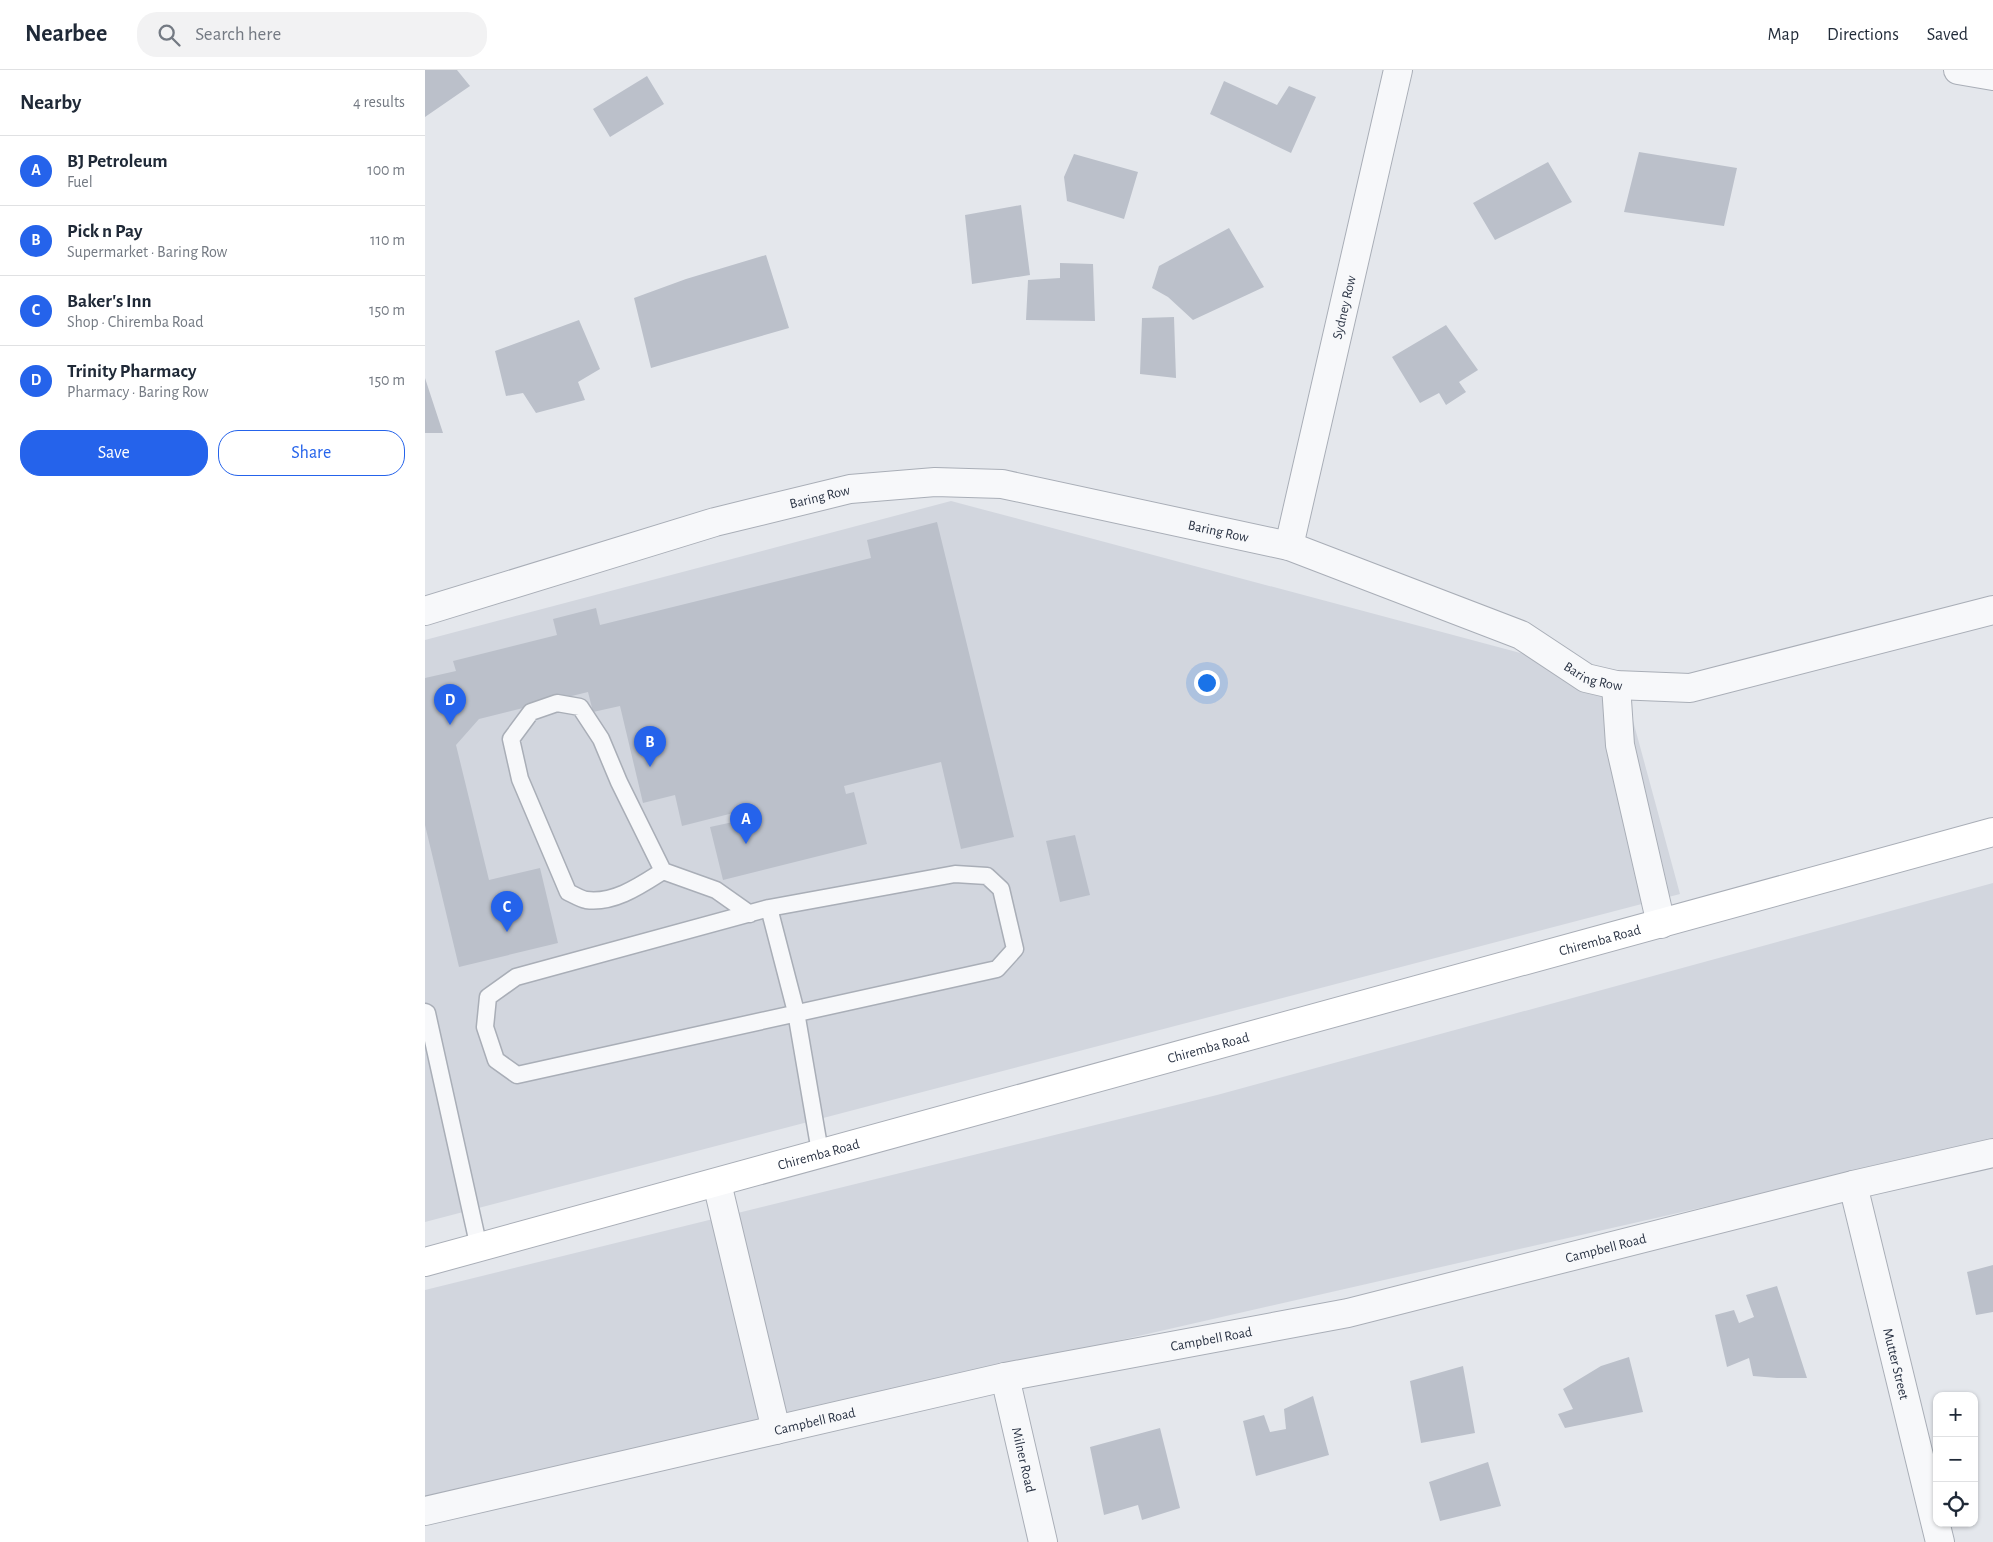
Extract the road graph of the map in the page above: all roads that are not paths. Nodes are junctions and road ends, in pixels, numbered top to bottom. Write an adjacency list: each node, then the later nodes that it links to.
1 (1398, 70): 4 (street, Sydney Row)
2 (1958, 70): 3 (street)
3 (1993, 76)
4 (1289, 546): 6 (street, Baring Row); 7 (street, Baring Row)
5 (1993, 610): 7 (street, Baring Row)
6 (425, 611)
7 (1616, 686): 12 (street)
8 (1993, 832): 12 (main road, Chiremba Road)
9 (663, 871): 9 (lane); 11 (lane)
10 (769, 908): 11 (lane); 14 (lane); 14 (lane)
11 (750, 914): 14 (lane)
12 (1661, 924): 15 (main road, Chiremba Road)
13 (425, 1012): 19 (lane)
14 (796, 1012): 15 (lane)
15 (820, 1152): 17 (main road, Chiremba Road)
16 (1993, 1153): 18 (street, Campbell Road)
17 (717, 1183): 19 (main road, Chiremba Road); 22 (street)
18 (1853, 1185): 21 (street, Campbell Road); 25 (street, Mutter Street)
19 (479, 1248): 20 (main road, Chiremba Road)
20 (425, 1262)
21 (1005, 1377): 22 (street, Campbell Road); 24 (street, Milner Road)
22 (775, 1430): 23 (street, Campbell Road)
23 (425, 1510)
24 (1043, 1542)
25 (1940, 1542)

